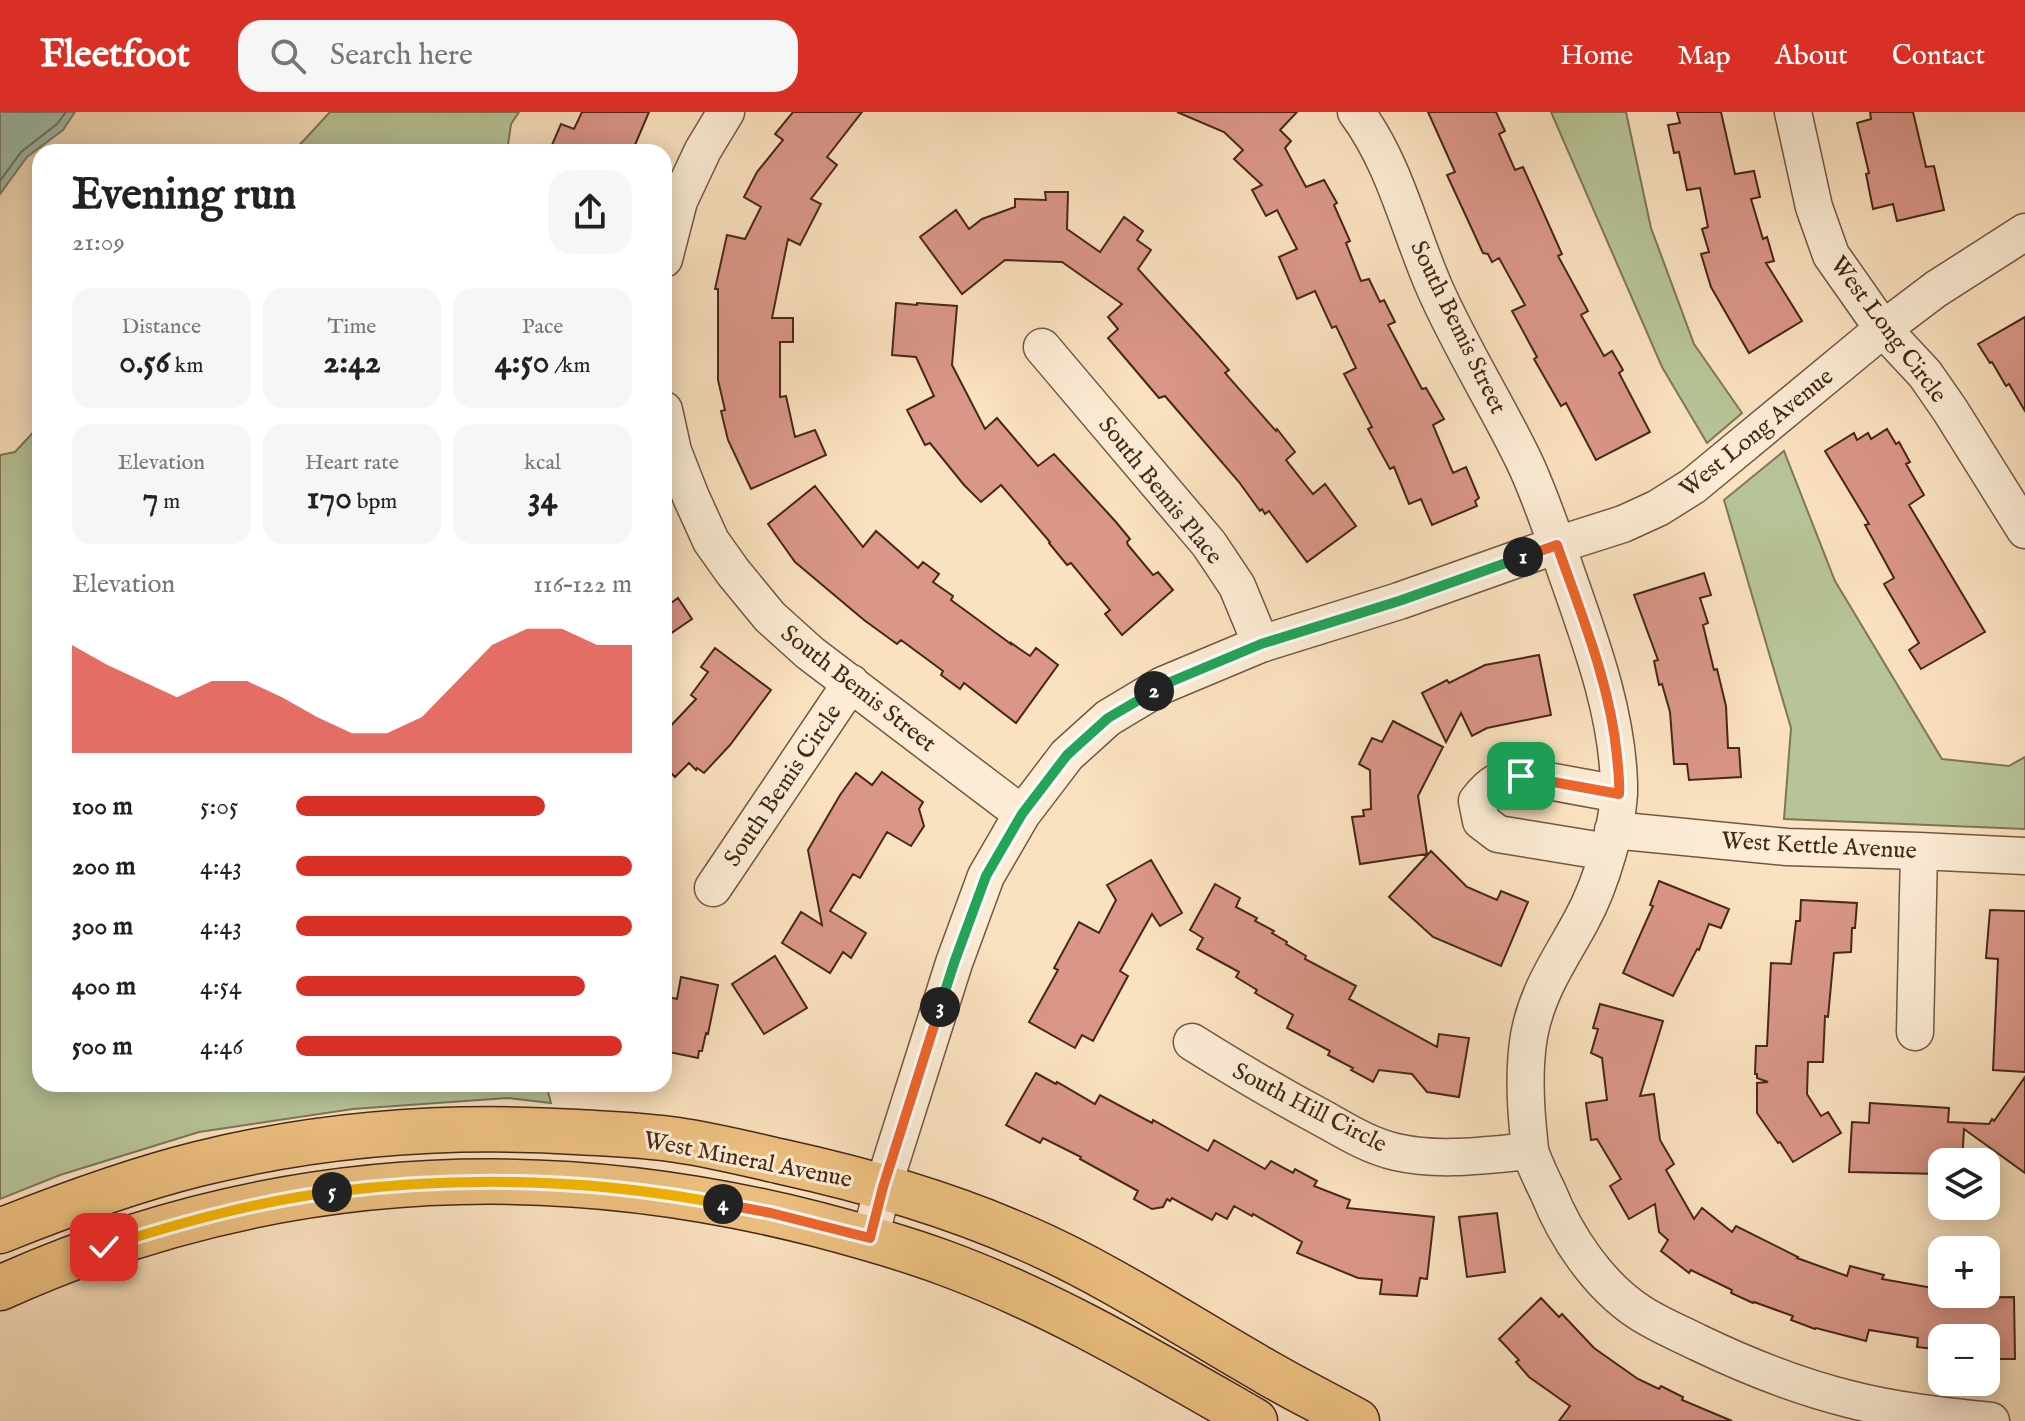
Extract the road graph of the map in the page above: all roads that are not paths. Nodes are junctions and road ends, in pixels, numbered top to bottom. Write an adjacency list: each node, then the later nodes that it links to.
1 (726, 112): 4 (street)
2 (1356, 112): 10 (street, South Bemis Street)
3 (1793, 112): 6 (street, West Long Circle)
4 (672, 228)
5 (2025, 232): 6 (street, West Long Avenue)
6 (1883, 329): 9 (street, West Long Circle); 10 (street, West Long Avenue)
7 (1042, 347): 11 (street, South Bemis Place)
8 (672, 446): 12 (street, South Bemis Street)
9 (2025, 530)
10 (1557, 545): 11 (street, West Long Avenue); 13 (street, South Bemis Street)
11 (1261, 644): 14 (street, West Long Avenue)
12 (851, 683): 14 (street, South Bemis Street); 18 (street, South Bemis Circle)
13 (1619, 794): 15 (street, South Bemis Street); 15 (street, West Kettle Avenue)
14 (1022, 814): 22 (street, West Long Avenue)
15 (1610, 841): 16 (street, West Kettle Avenue); 21 (street, South Bemis Street)
16 (1919, 851): 17 (street, West Kettle Avenue); 19 (street)
17 (2025, 856)
18 (713, 888)
19 (1915, 1032)
20 (1192, 1042): 21 (street, South Hill Circle)
21 (1530, 1151): 28 (street, South Bemis Street)
22 (883, 1187): 23 (main road, West Mineral Avenue); 24 (street, West Long Avenue); 27 (main road, West Mineral Avenue)
23 (0, 1231)
24 (870, 1238): 25 (main road, West Mineral Avenue); 26 (main road, West Mineral Avenue)
25 (0, 1288)
26 (1255, 1421)
27 (1357, 1421)
28 (1991, 1421)

